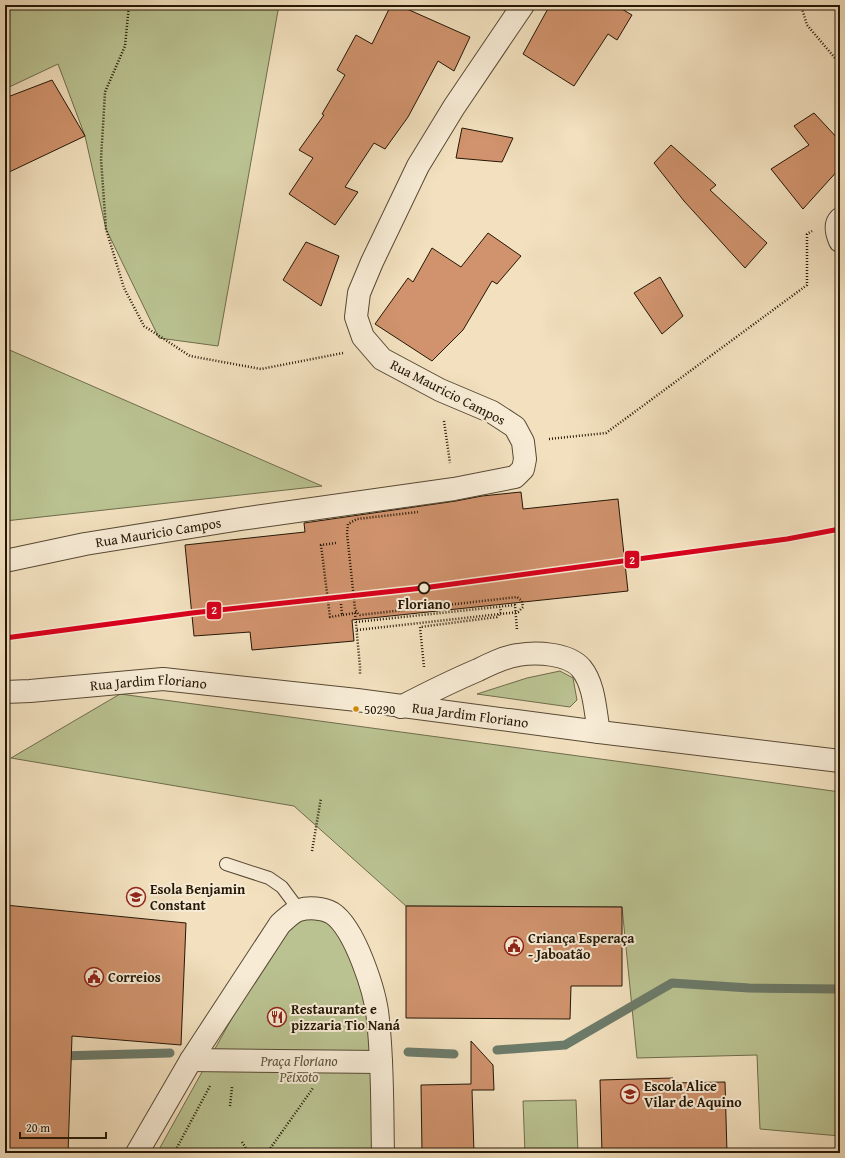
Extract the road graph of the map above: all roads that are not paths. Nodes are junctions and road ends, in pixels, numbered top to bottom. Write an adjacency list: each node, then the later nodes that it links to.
1 (523, 5): 2 (street, Rua Mauricio Campos)
2 (5, 561)
3 (5, 692): 4 (street, Rua Jardim Floriano)
4 (401, 707): 5 (street, Rua Jardim Floriano); 5 (street)
5 (599, 732): 6 (street, Rua Jardim Floriano)
6 (840, 761)
7 (226, 864): 8 (lane)
8 (299, 910): 9 (street); 10 (street)
9 (191, 1060): 10 (street); 11 (street)
10 (381, 1062): 12 (street)
11 (137, 1153)
12 (383, 1153)

